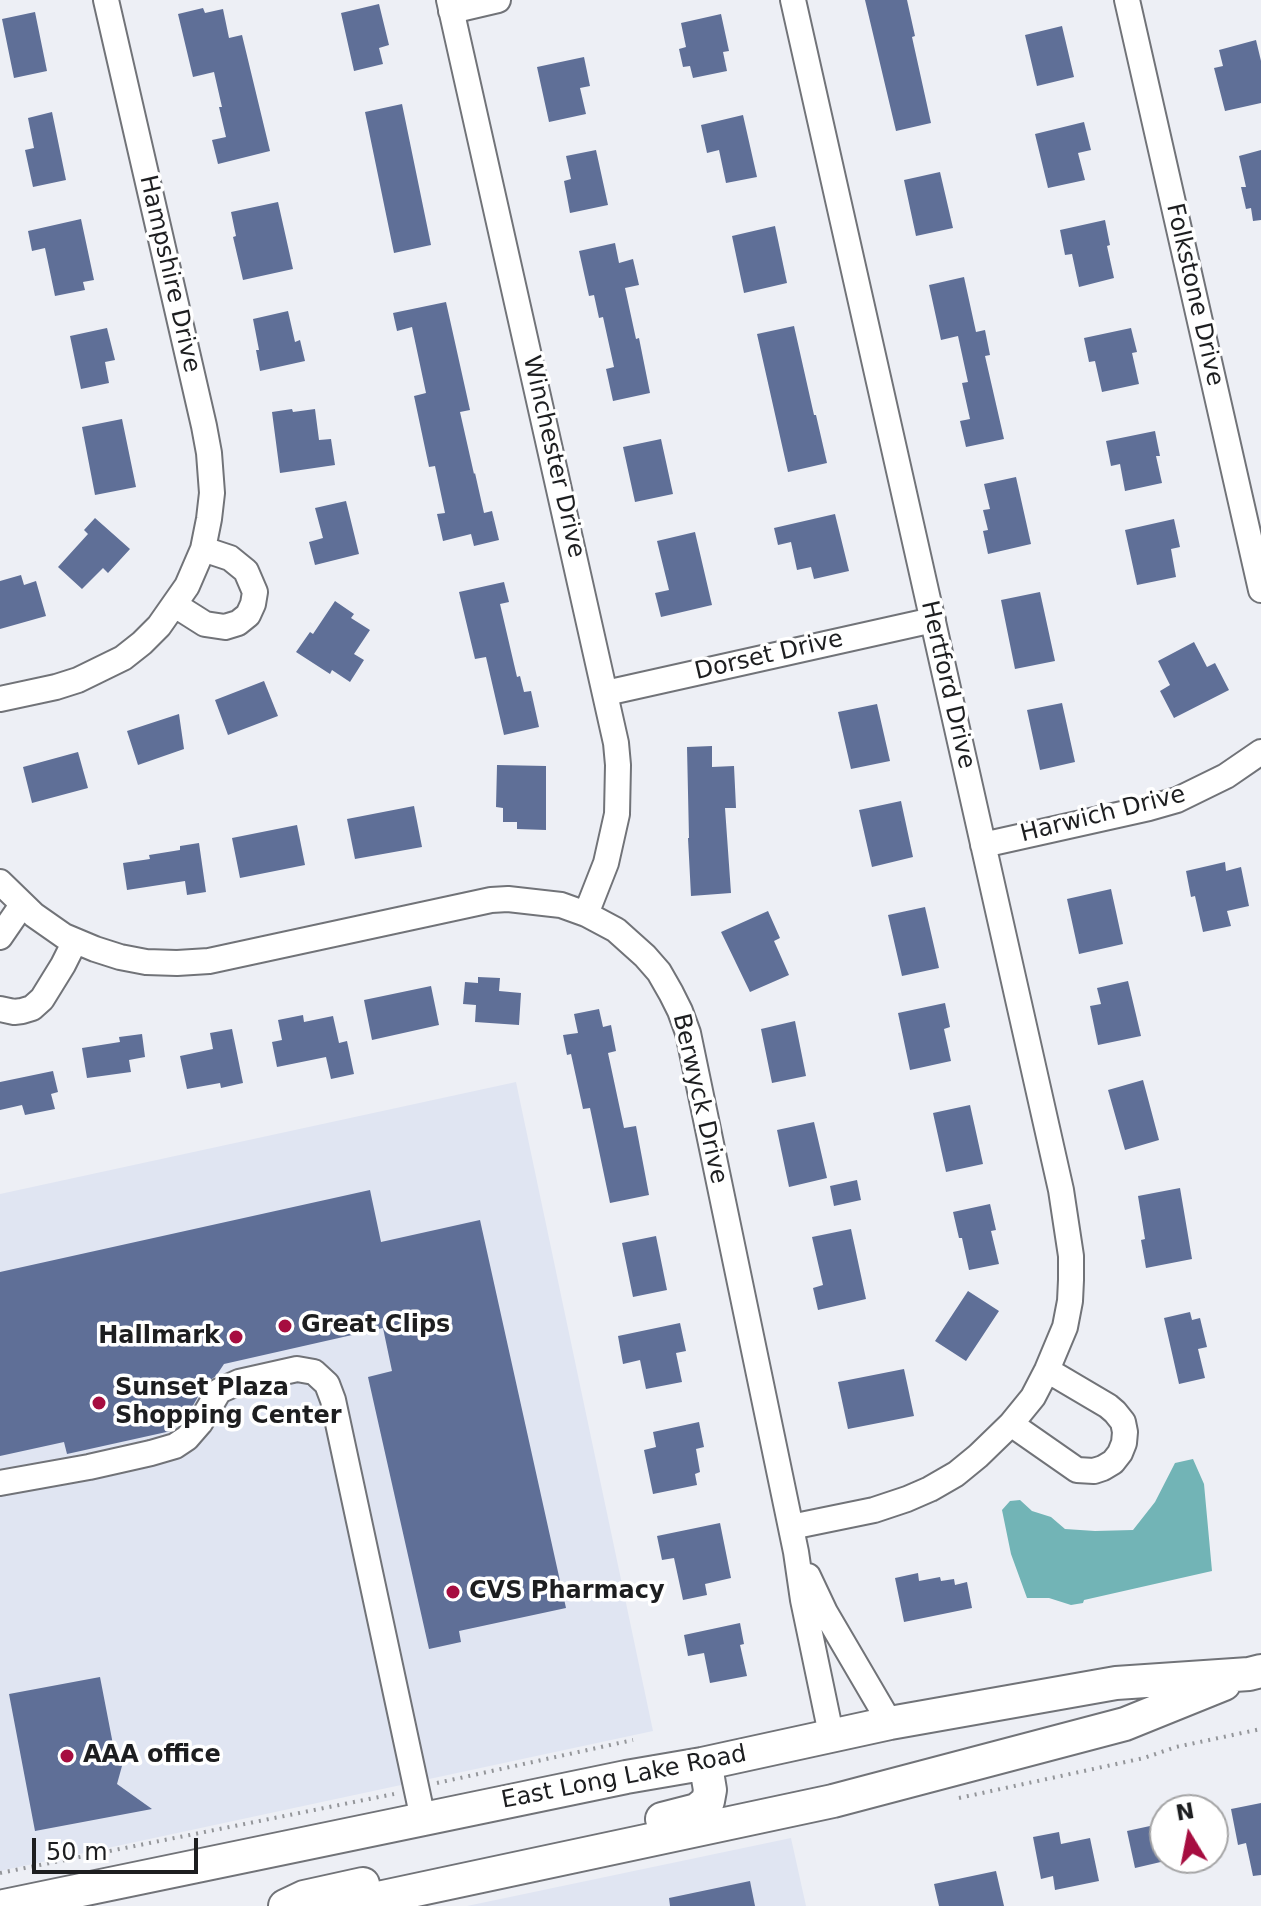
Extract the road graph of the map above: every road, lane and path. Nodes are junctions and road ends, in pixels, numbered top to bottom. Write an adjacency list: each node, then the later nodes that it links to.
1 (106, 0): 6 (street, Hampshire Drive)
2 (498, 0): 5 (street)
3 (793, 0): 9 (street, Hertford Drive)
4 (1127, 0): 7 (street, Folkstone Drive)
5 (450, 5): 10 (street, Winchester Drive)
6 (203, 549): 8 (street, Hampshire Drive); 8 (street)
7 (1261, 590)
8 (175, 605): 11 (street, Hampshire Drive)
9 (933, 620): 10 (street, Dorset Drive); 13 (street, Hertford Drive)
10 (606, 693): 16 (street, Winchester Drive)
11 (0, 699)
12 (1261, 752): 13 (street, Harwich Drive)
13 (983, 845): 20 (street, Hertford Drive)
14 (0, 882): 15 (street, Berwyck Drive)
15 (22, 905): 17 (street); 18 (street, Berwyck Drive)
16 (586, 914): 18 (street, Berwyck Drive); 23 (street, Berwyck Drive)
17 (0, 937)
18 (75, 941): 19 (street)
19 (0, 1009)
20 (1047, 1370): 21 (street, Hertford Drive); 21 (street)
21 (1011, 1424): 23 (street, Hertford Drive)
22 (0, 1483): 31 (street)
23 (791, 1527): 24 (street, Berwyck Drive)
24 (796, 1552): 27 (street, Berwyck Drive); 28 (street, Berwyck Drive)
25 (1255, 1672): 26 (main road, East Long Lake Road); 32 (main road, East Long Lake Road)
26 (985, 1707): 27 (main road, East Long Lake Road); 32 (main road)
27 (890, 1723): 28 (main road, East Long Lake Road)
28 (831, 1734): 30 (main road, East Long Lake Road)
29 (633, 1740): 31 (path)
30 (702, 1764): 31 (main road, East Long Lake Road); 36 (main road)
31 (420, 1804): 33 (path); 34 (main road, East Long Lake Road)
32 (814, 1805): 37 (main road, East Long Lake Road)
33 (0, 1873)
34 (85, 1897): 35 (main road, East Long Lake Road)
35 (4, 1906)
36 (285, 1906)
37 (341, 1906)

